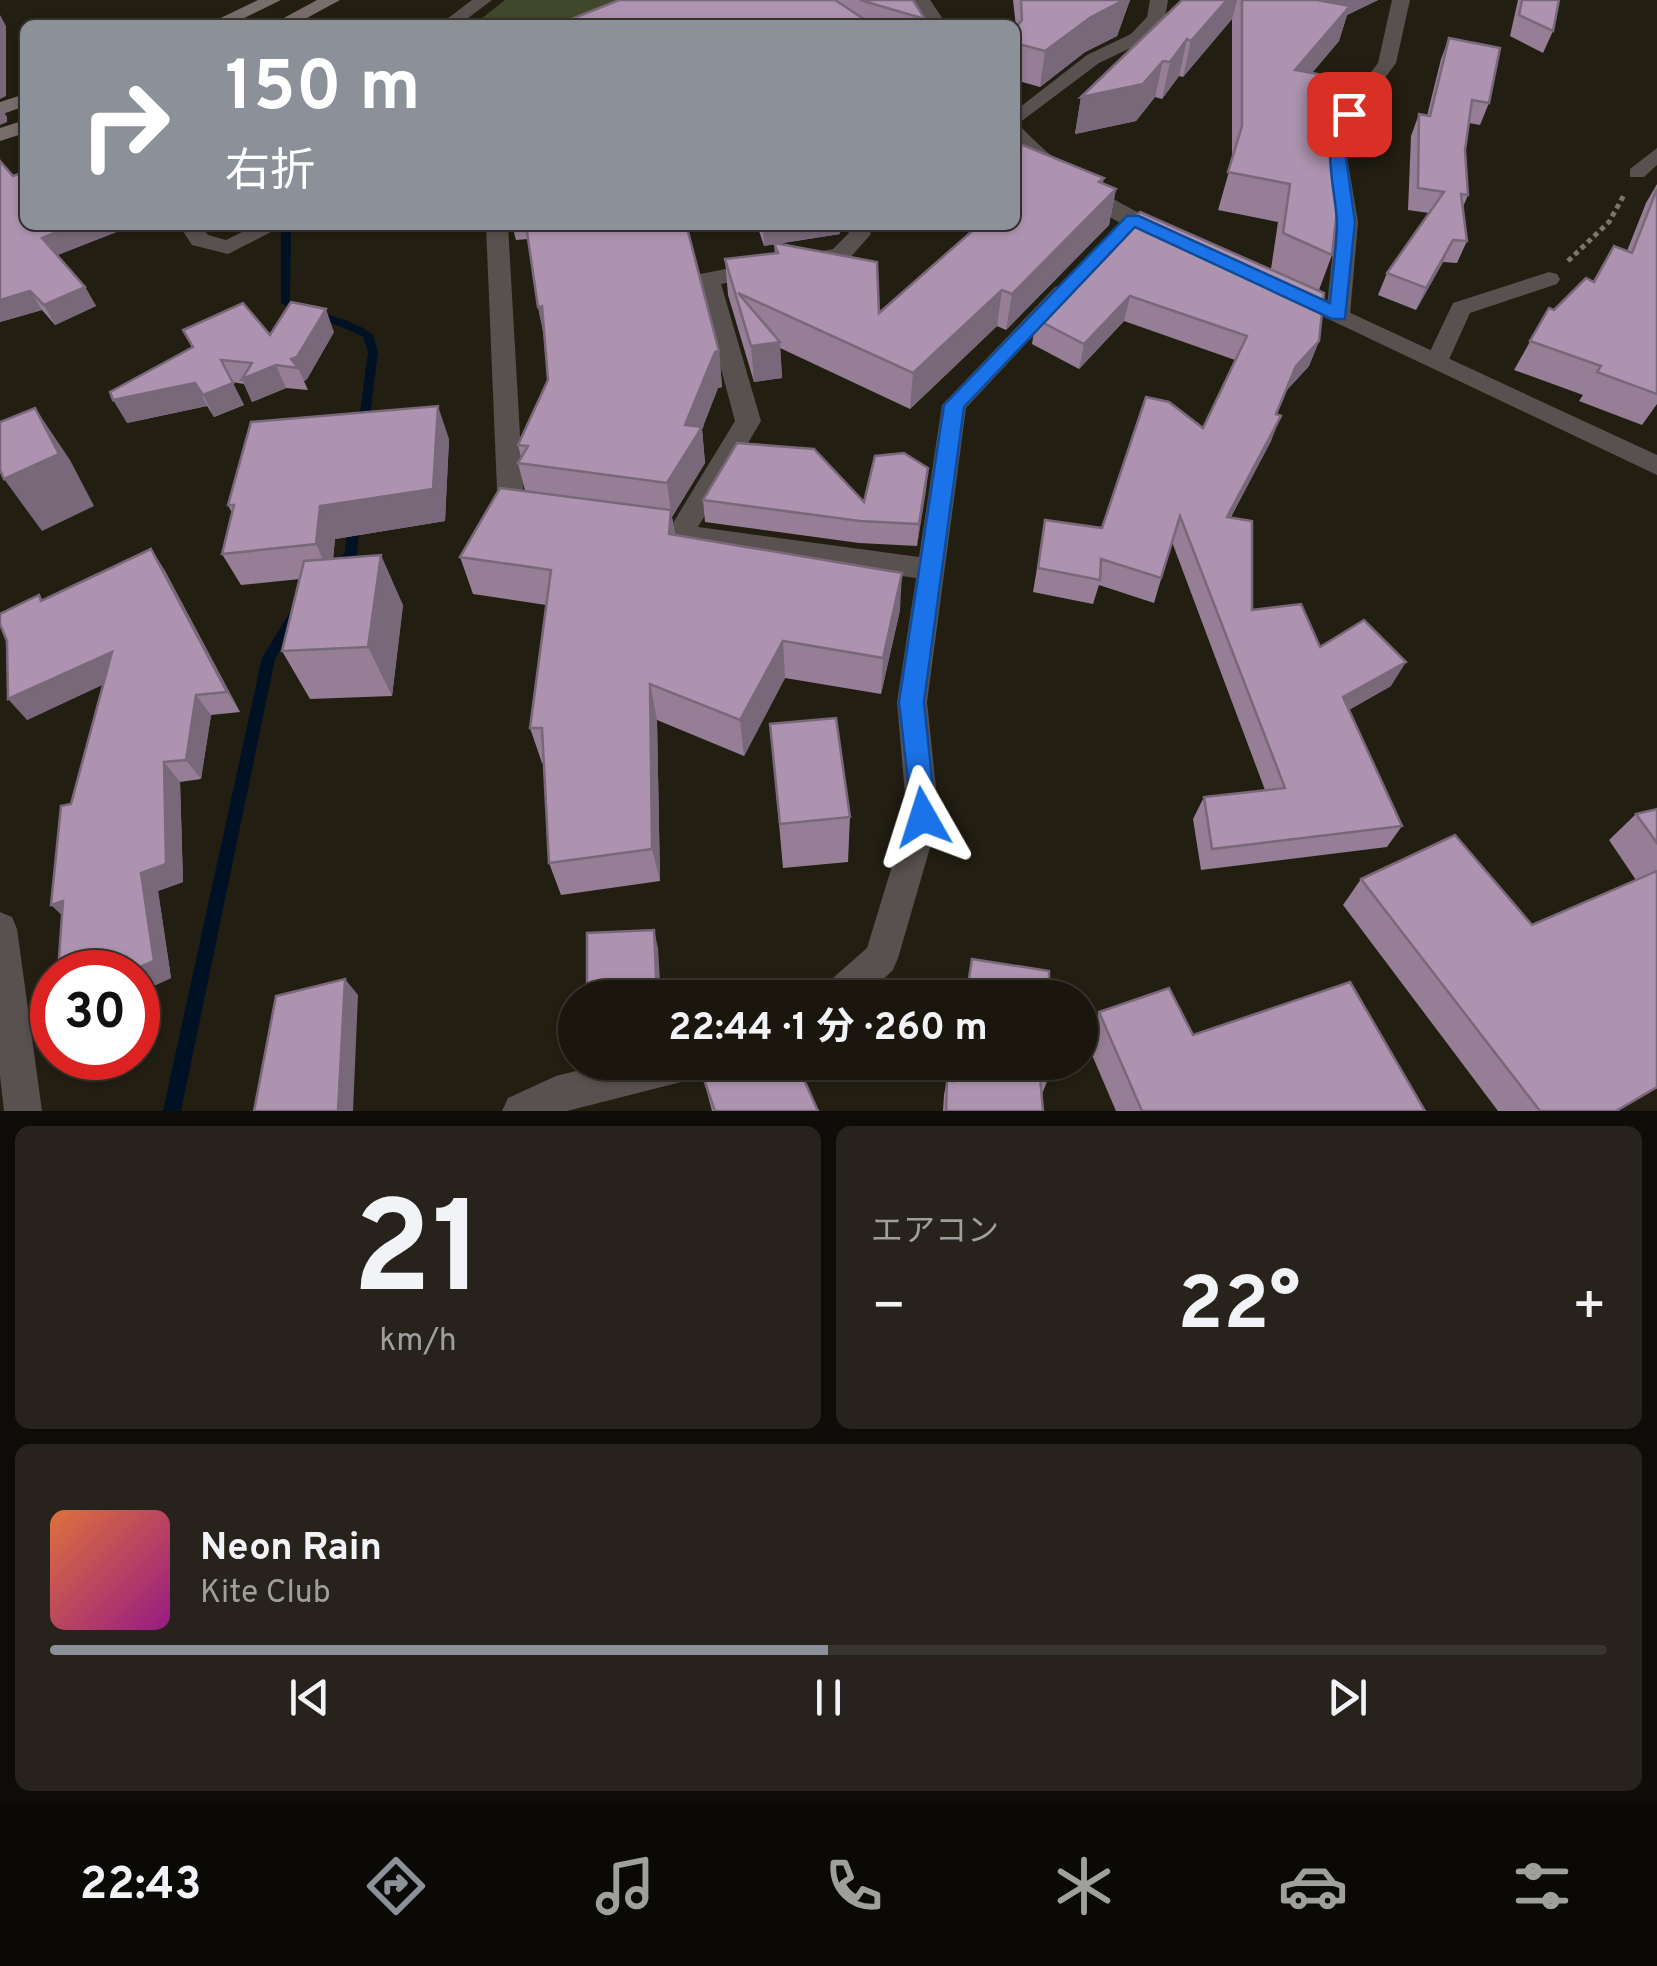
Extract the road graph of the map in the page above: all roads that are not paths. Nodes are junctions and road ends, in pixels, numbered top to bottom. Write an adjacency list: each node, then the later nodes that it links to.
1 (272, 0): 6 (main road)
2 (331, 0): 7 (main road)
3 (483, 0): 8 (street)
4 (1401, 0): 21 (street)
5 (1161, 2): 9 (street)
6 (227, 20)
7 (290, 20)
8 (455, 20)
9 (1020, 116)
10 (1020, 138): 17 (street)
11 (1657, 154): 12 (street)
12 (1637, 173)
13 (194, 230): 14 (street)
14 (262, 230)
15 (497, 230): 24 (street)
16 (858, 230): 26 (street)
17 (1184, 243)
18 (1078, 276): 27 (street)
19 (1549, 279): 22 (street)
20 (1270, 283): 21 (street)
21 (1338, 315): 22 (street)
22 (1438, 360): 23 (street)
23 (1657, 466)
24 (548, 518)
25 (605, 525): 26 (street)
26 (681, 533): 27 (street)
27 (931, 569): 29 (street)
28 (0, 930): 31 (street)
29 (857, 980)
30 (616, 1080): 32 (street)
31 (23, 1111)
32 (522, 1111)

